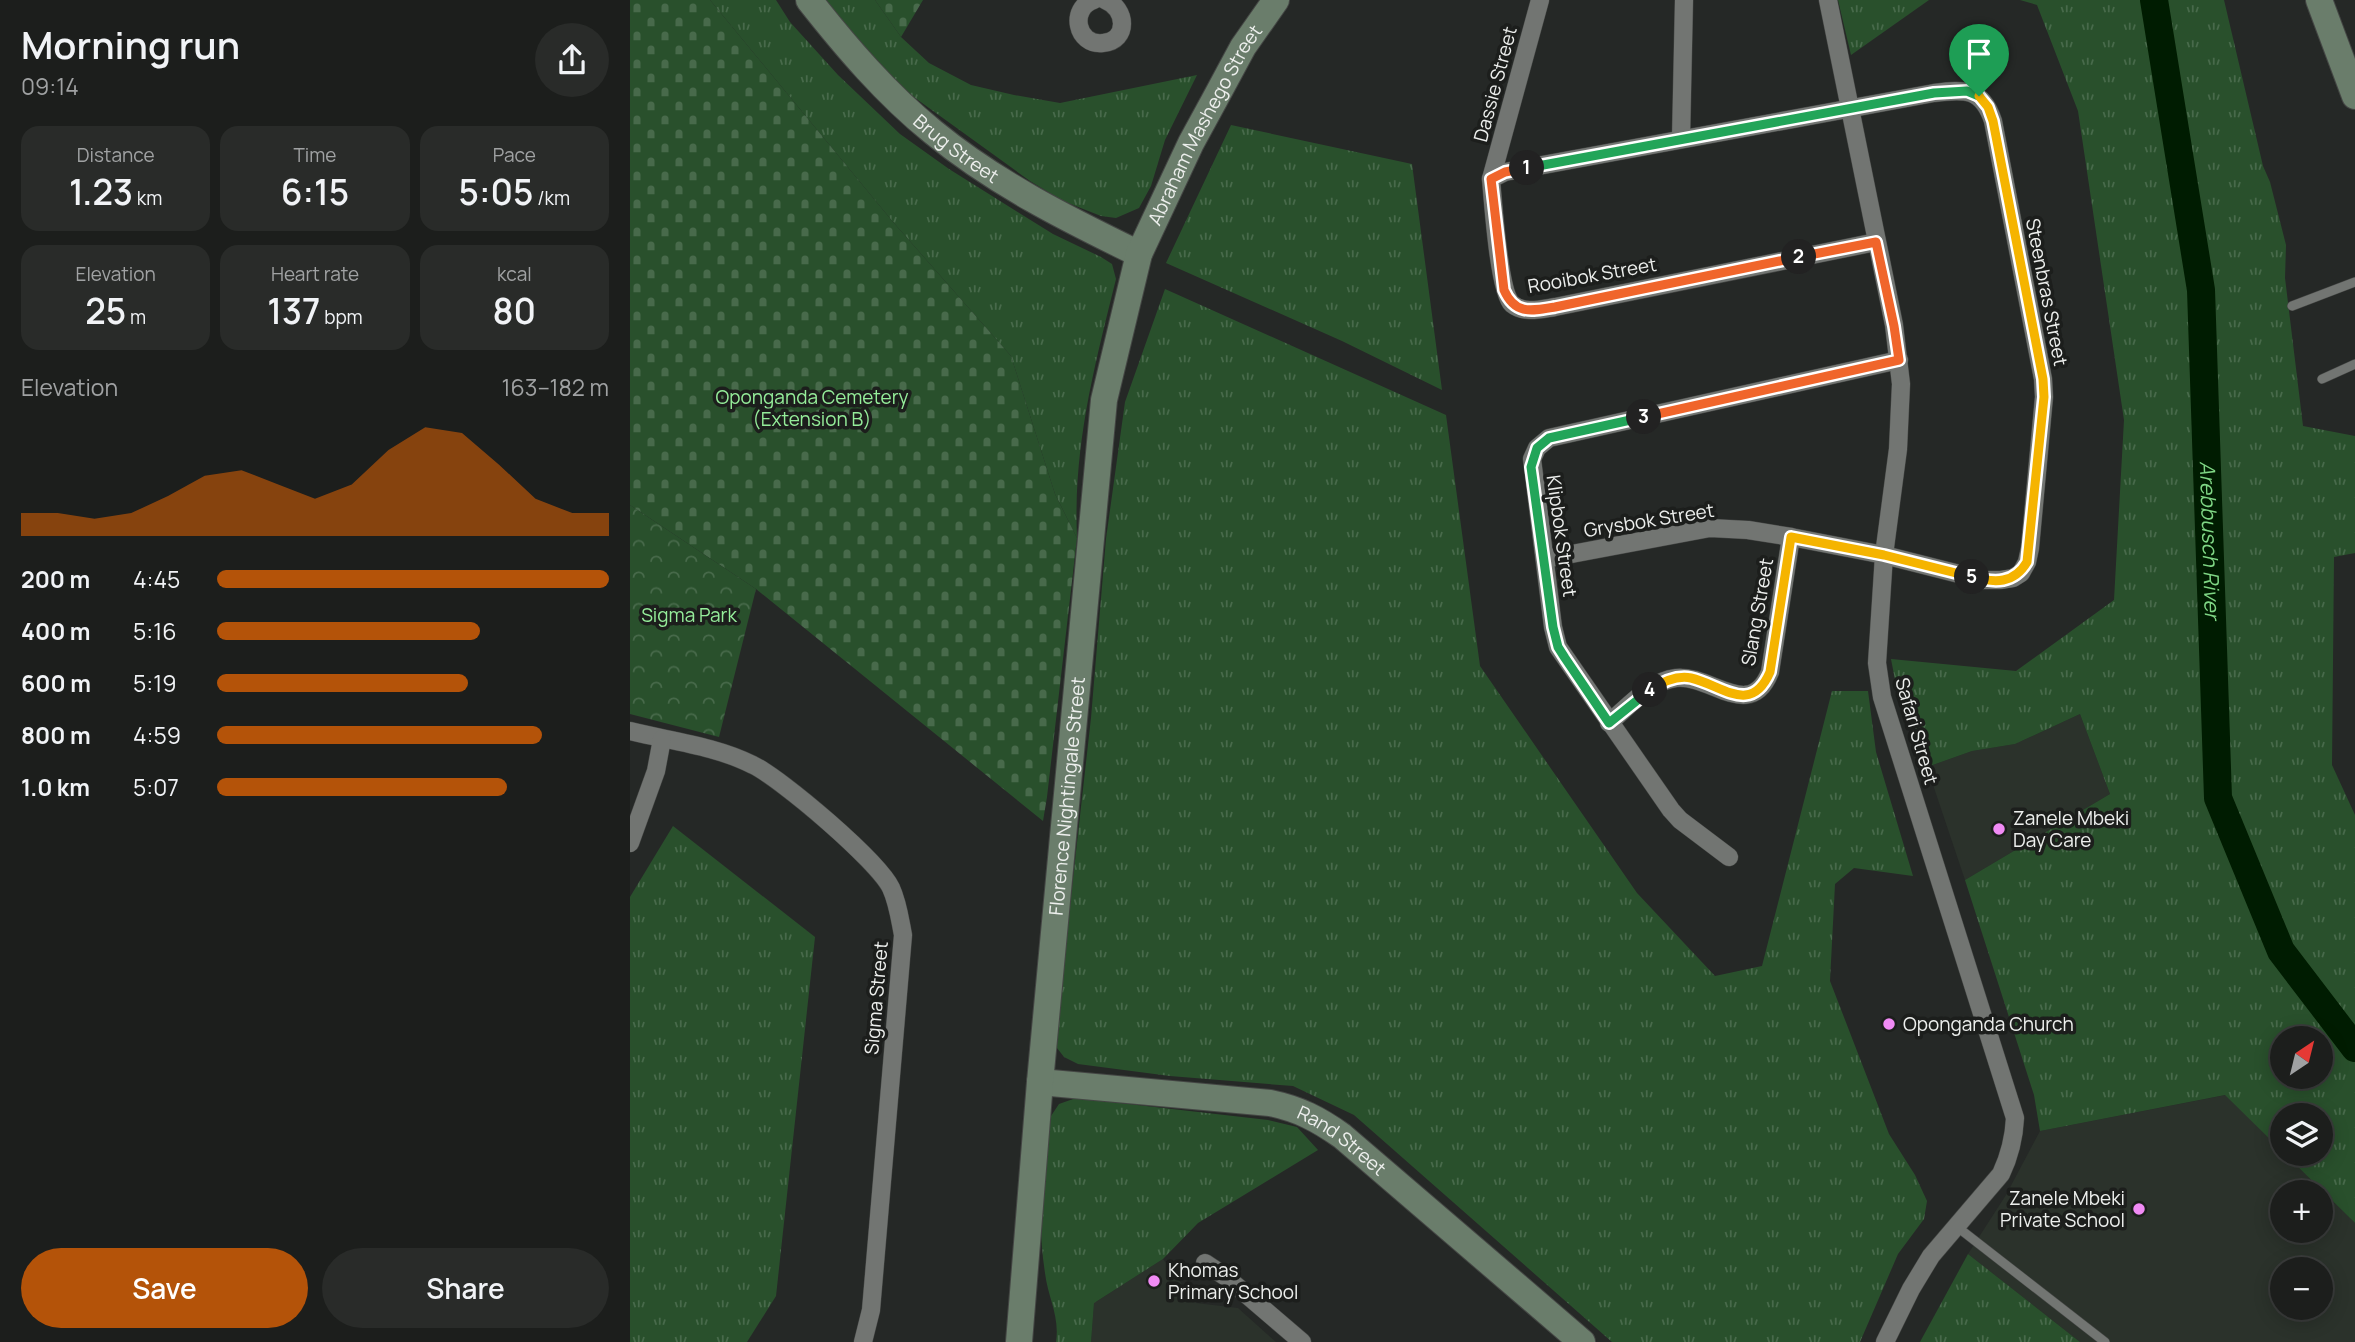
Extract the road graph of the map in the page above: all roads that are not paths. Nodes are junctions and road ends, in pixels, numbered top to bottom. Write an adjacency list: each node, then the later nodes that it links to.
1 (809, 0): 14 (main road, Brug Street)
2 (1094, 0): 3 (street)
3 (1105, 0)
4 (1276, 0): 14 (main road, Abraham Mashego Street)
5 (1539, 0): 12 (street, Dassie Street)
6 (1684, 0): 11 (street)
7 (1828, 0): 10 (street, Safari Street)
8 (2319, 0): 9 (main road)
9 (2355, 96)
10 (1849, 109): 11 (street); 13 (street, Safari Street); 21 (street, Steenbras Street)
11 (1681, 139): 12 (street)
12 (1491, 179): 13 (street, Rooibok Street)
13 (1876, 242): 17 (street, Safari Street)
14 (1139, 254): 28 (main road, Florence Nightingale Street)
15 (2355, 282): 16 (lane)
16 (2292, 306)
17 (1899, 360): 21 (street, Safari Street); 22 (street, Klipbok Street)
18 (2355, 364): 19 (lane)
19 (2322, 379)
20 (1791, 537): 21 (street, Grysbok Street); 22 (street, Grysbok Street); 23 (street, Slang Street)
21 (1884, 555): 29 (street, Safari Street)
22 (1545, 559): 23 (street, Klipbok Street)
23 (1609, 723): 27 (street, Klipbok Street)
24 (630, 732): 25 (street, Sigma Street)
25 (662, 739): 26 (street); 31 (street, Sigma Street)
26 (630, 843)
27 (1729, 857)
28 (1040, 1082): 32 (main road, Florence Nightingale Street); 34 (main road, Rand Street)
29 (1956, 1226): 35 (street, Safari Street); 36 (lane)
30 (1205, 1263): 33 (street)
31 (863, 1342)
32 (1019, 1342)
33 (1301, 1342)
34 (1582, 1342)
35 (1885, 1342)
36 (2105, 1342)

